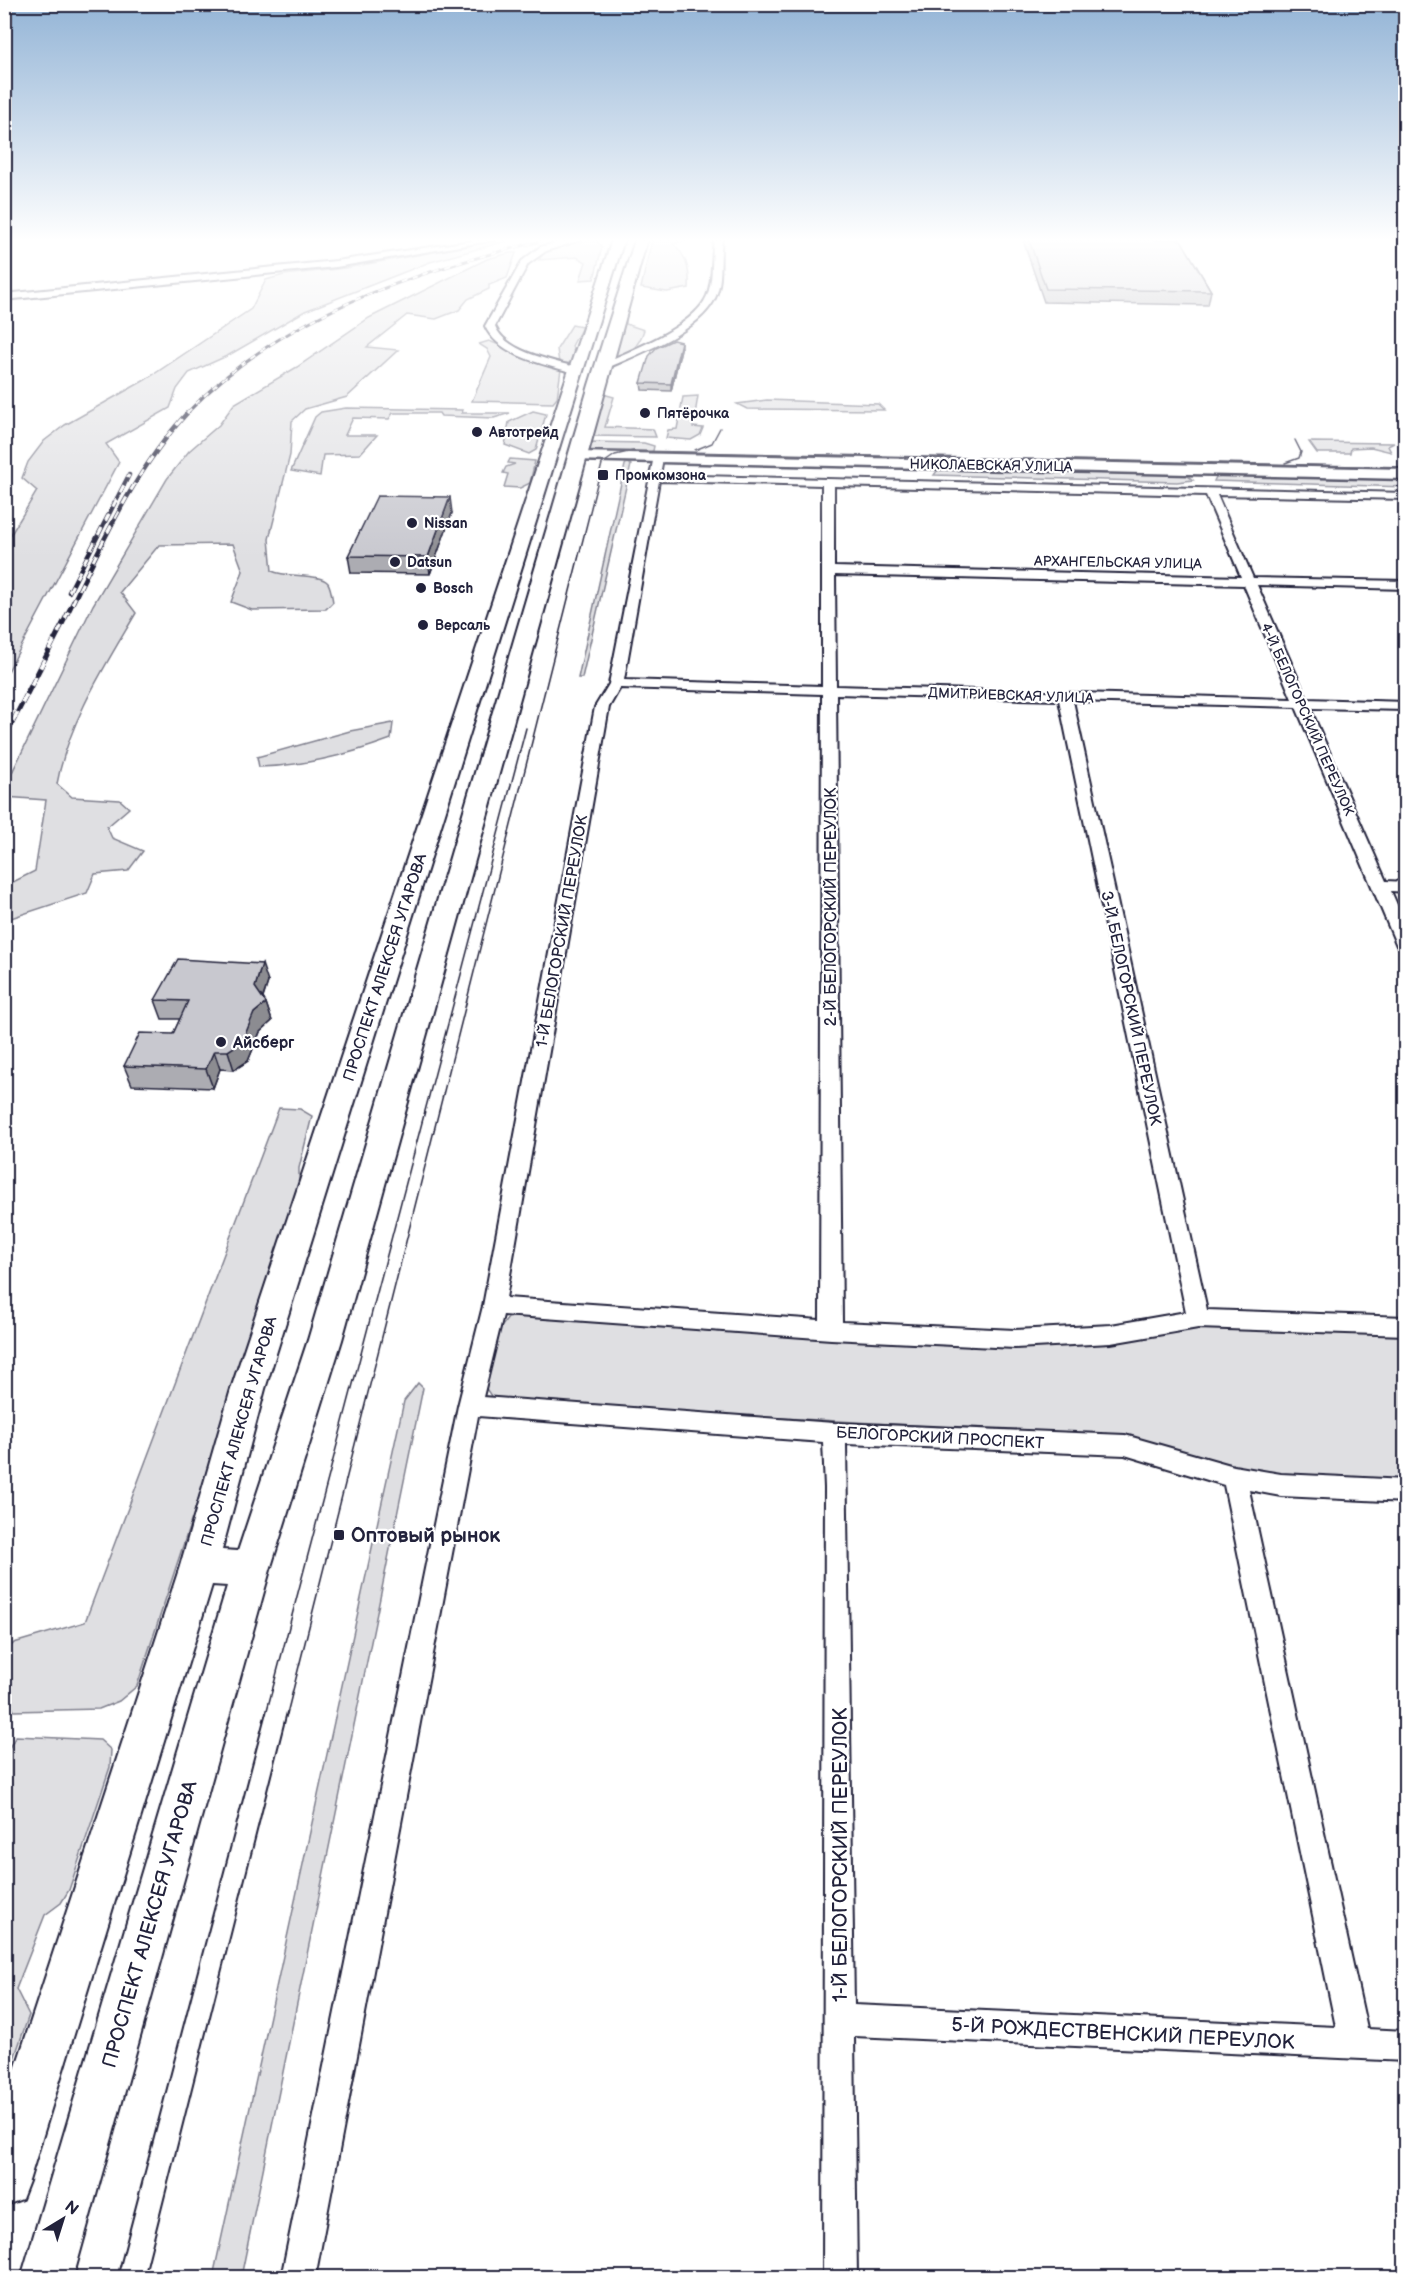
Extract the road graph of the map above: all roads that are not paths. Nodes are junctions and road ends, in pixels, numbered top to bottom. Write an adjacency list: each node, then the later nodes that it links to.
1 (510, 346): 6 (street)
2 (583, 346): 6 (main road, ПРОСПЕКТ АЛЕКСЕЯ УГАРОВА)
3 (608, 346): 5 (main road, ПРОСПЕКТ АЛЕКСЕЯ УГАРОВА)
4 (642, 346): 5 (street)
5 (602, 367): 7 (main road, ПРОСПЕКТ АЛЕКСЕЯ УГАРОВА)
6 (575, 370): 7 (main road, ПРОСПЕКТ АЛЕКСЕЯ УГАРОВА)
7 (562, 457): 8 (main road, НИКОЛАЕВСКАЯ УЛИЦА); 33 (main road, ПРОСПЕКТ АЛЕКСЕЯ УГАРОВА); 34 (main road, ПРОСПЕКТ АЛЕКСЕЯ УГАРОВА)
8 (658, 458): 9 (main road, НИКОЛАЕВСКАЯ УЛИЦА); 10 (street, 1-Й БЕЛОГОРСКИЙ ПЕРЕУЛОК)
9 (1406, 474)
10 (655, 478): 11 (street, НИКОЛАЕВСКАЯ УЛИЦА); 17 (street, 1-Й БЕЛОГОРСКИЙ ПЕРЕУЛОК)
11 (828, 483): 12 (street, НИКОЛАЕВСКАЯ УЛИЦА); 14 (street, 2-Й БЕЛОГОРСКИЙ ПЕРЕУЛОК)
12 (1210, 491): 13 (street, НИКОЛАЕВСКАЯ УЛИЦА); 15 (street, 4-Й БЕЛОГОРСКИЙ ПЕРЕУЛОК)
13 (1406, 496)
14 (830, 571): 15 (street, АРХАНГЕЛЬСКАЯ УЛИЦА); 18 (street, 2-Й БЕЛОГОРСКИЙ ПЕРЕУЛОК)
15 (1247, 580): 16 (street, АРХАНГЕЛЬСКАЯ УЛИЦА); 20 (street, 4-Й БЕЛОГОРСКИЙ ПЕРЕУЛОК)
16 (1406, 585)
17 (616, 684): 18 (street, ДМИТРИЕВСКАЯ УЛИЦА); 25 (street, 1-Й БЕЛОГОРСКИЙ ПЕРЕУЛОК)
18 (830, 690): 19 (street, ДМИТРИЕВСКАЯ УЛИЦА); 28 (street, 2-Й БЕЛОГОРСКИЙ ПЕРЕУЛОК)
19 (1065, 697): 20 (street, ДМИТРИЕВСКАЯ УЛИЦА); 26 (street, 3-Й БЕЛОГОРСКИЙ ПЕРЕУЛОК)
20 (1300, 703): 21 (street, ДМИТРИЕВСКАЯ УЛИЦА); 22 (street, 4-Й БЕЛОГОРСКИЙ ПЕРЕУЛОК)
21 (1406, 706)
22 (1381, 886): 23 (street); 24 (street, 4-Й БЕЛОГОРСКИЙ ПЕРЕУЛОК)
23 (1406, 887)
24 (1406, 946)
25 (494, 1306): 28 (street); 29 (street, 1-Й БЕЛОГОРСКИЙ ПЕРЕУЛОК)
26 (1198, 1318): 27 (street); 28 (street)
27 (1406, 1326)
28 (831, 1330)
29 (469, 1406): 30 (street, БЕЛОГОРСКИЙ ПРОСПЕКТ); 40 (street, 1-Й БЕЛОГОРСКИЙ ПЕРЕУЛОК)
30 (834, 1433): 31 (street, БЕЛОГОРСКИЙ ПРОСПЕКТ); 35 (street, 1-Й БЕЛОГОРСКИЙ ПЕРЕУЛОК)
31 (1234, 1477): 32 (street, БЕЛОГОРСКИЙ ПРОСПЕКТ); 36 (street)
32 (1406, 1491)
33 (199, 1566): 34 (main road, ПРОСПЕКТ АЛЕКСЕЯ УГАРОВА); 38 (main road, ПРОСПЕКТ АЛЕКСЕЯ УГАРОВА)
34 (251, 1570): 39 (main road, ПРОСПЕКТ АЛЕКСЕЯ УГАРОВА)
35 (840, 2020): 36 (street, 5-Й РОЖДЕСТВЕНСКИЙ ПЕРЕУЛОК); 41 (street, 1-Й БЕЛОГОРСКИЙ ПЕРЕУЛОК)
36 (1354, 2043): 37 (street, 5-Й РОЖДЕСТВЕНСКИЙ ПЕРЕУЛОК)
37 (1406, 2046)
38 (4, 2181)
39 (47, 2277)
40 (298, 2277)
41 (840, 2277)

